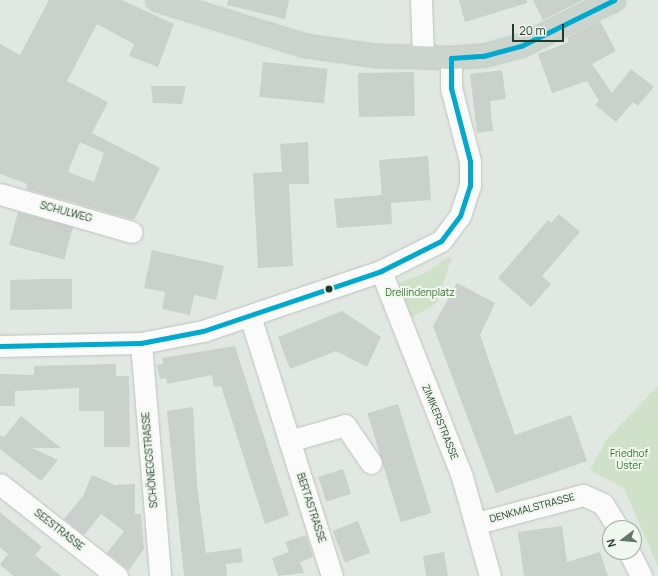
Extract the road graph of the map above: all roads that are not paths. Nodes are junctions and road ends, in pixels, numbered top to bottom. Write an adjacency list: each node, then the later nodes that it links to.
1 (157, 0): 4 (main road)
2 (421, 0): 4 (street)
3 (614, 0): 5 (main road)
4 (423, 57): 5 (main road)
5 (451, 58): 8 (street)
6 (0, 194): 7 (street, SCHULWEG)
7 (132, 232)
8 (381, 271): 9 (street); 16 (street, ZIMIKERSTRASSE)
9 (250, 316): 10 (street); 12 (street, BERTASTRASSE)
10 (140, 343): 11 (street); 19 (street, SCHÖNEGGSTRASSE)
11 (0, 346)
12 (289, 441): 13 (street); 20 (street, BERTASTRASSE)
13 (371, 463)
14 (0, 484): 18 (street, SEESTRASSE)
15 (613, 520): 16 (street, DENKMALSTRASSE)
16 (478, 523): 21 (street, ZIMIKERSTRASSE)
17 (633, 560): 22 (street)
18 (117, 576)
19 (160, 576)
20 (332, 576)
21 (490, 576)
22 (640, 576)

